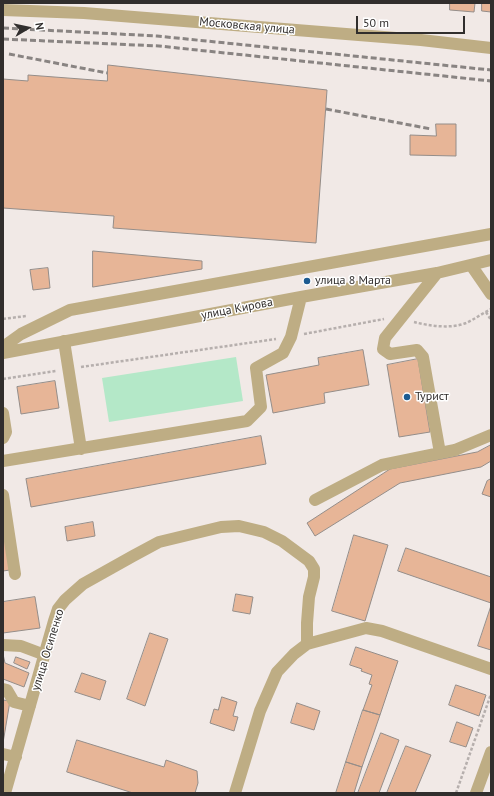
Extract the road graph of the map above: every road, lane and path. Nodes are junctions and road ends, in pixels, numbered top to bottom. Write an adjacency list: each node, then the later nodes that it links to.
1 (3, 10): 2 (street, Московская улица)
2 (491, 48)
3 (491, 234): 15 (street)
4 (491, 260): 5 (street, улица Кирова)
5 (471, 265): 6 (street, улица Кирова); 7 (street)
6 (437, 273): 8 (street, улица Кирова); 11 (street)
7 (491, 294)
8 (301, 297): 13 (street); 14 (street, улица Кирова)
9 (491, 309): 10 (path)
10 (486, 312): 11 (path); 12 (path)
11 (400, 320): 13 (path); 23 (street)
12 (491, 320)
13 (291, 337): 17 (path); 22 (street)
14 (64, 341): 16 (street, улица Кирова); 17 (street)
15 (3, 348)
16 (3, 353)
17 (68, 369): 18 (path); 22 (street)
18 (3, 379)
19 (3, 413): 21 (street)
20 (491, 435): 23 (street)
21 (3, 438)
22 (81, 448): 24 (street)
23 (440, 453): 26 (street)
24 (3, 461)
25 (3, 495): 27 (street)
26 (315, 500)
27 (15, 574)
28 (307, 644): 30 (street, улица Осипенко); 31 (street); 39 (street)
29 (3, 645): 30 (street)
30 (45, 655): 34 (street, улица Осипенко)
31 (491, 670)
32 (3, 689): 34 (street)
33 (491, 694): 40 (path)
34 (30, 706): 37 (street, улица Осипенко)
35 (491, 752): 41 (street)
36 (3, 754): 37 (street)
37 (16, 757): 38 (street, улица Осипенко)
38 (5, 793)
39 (235, 793)
40 (456, 793)
41 (476, 793)

